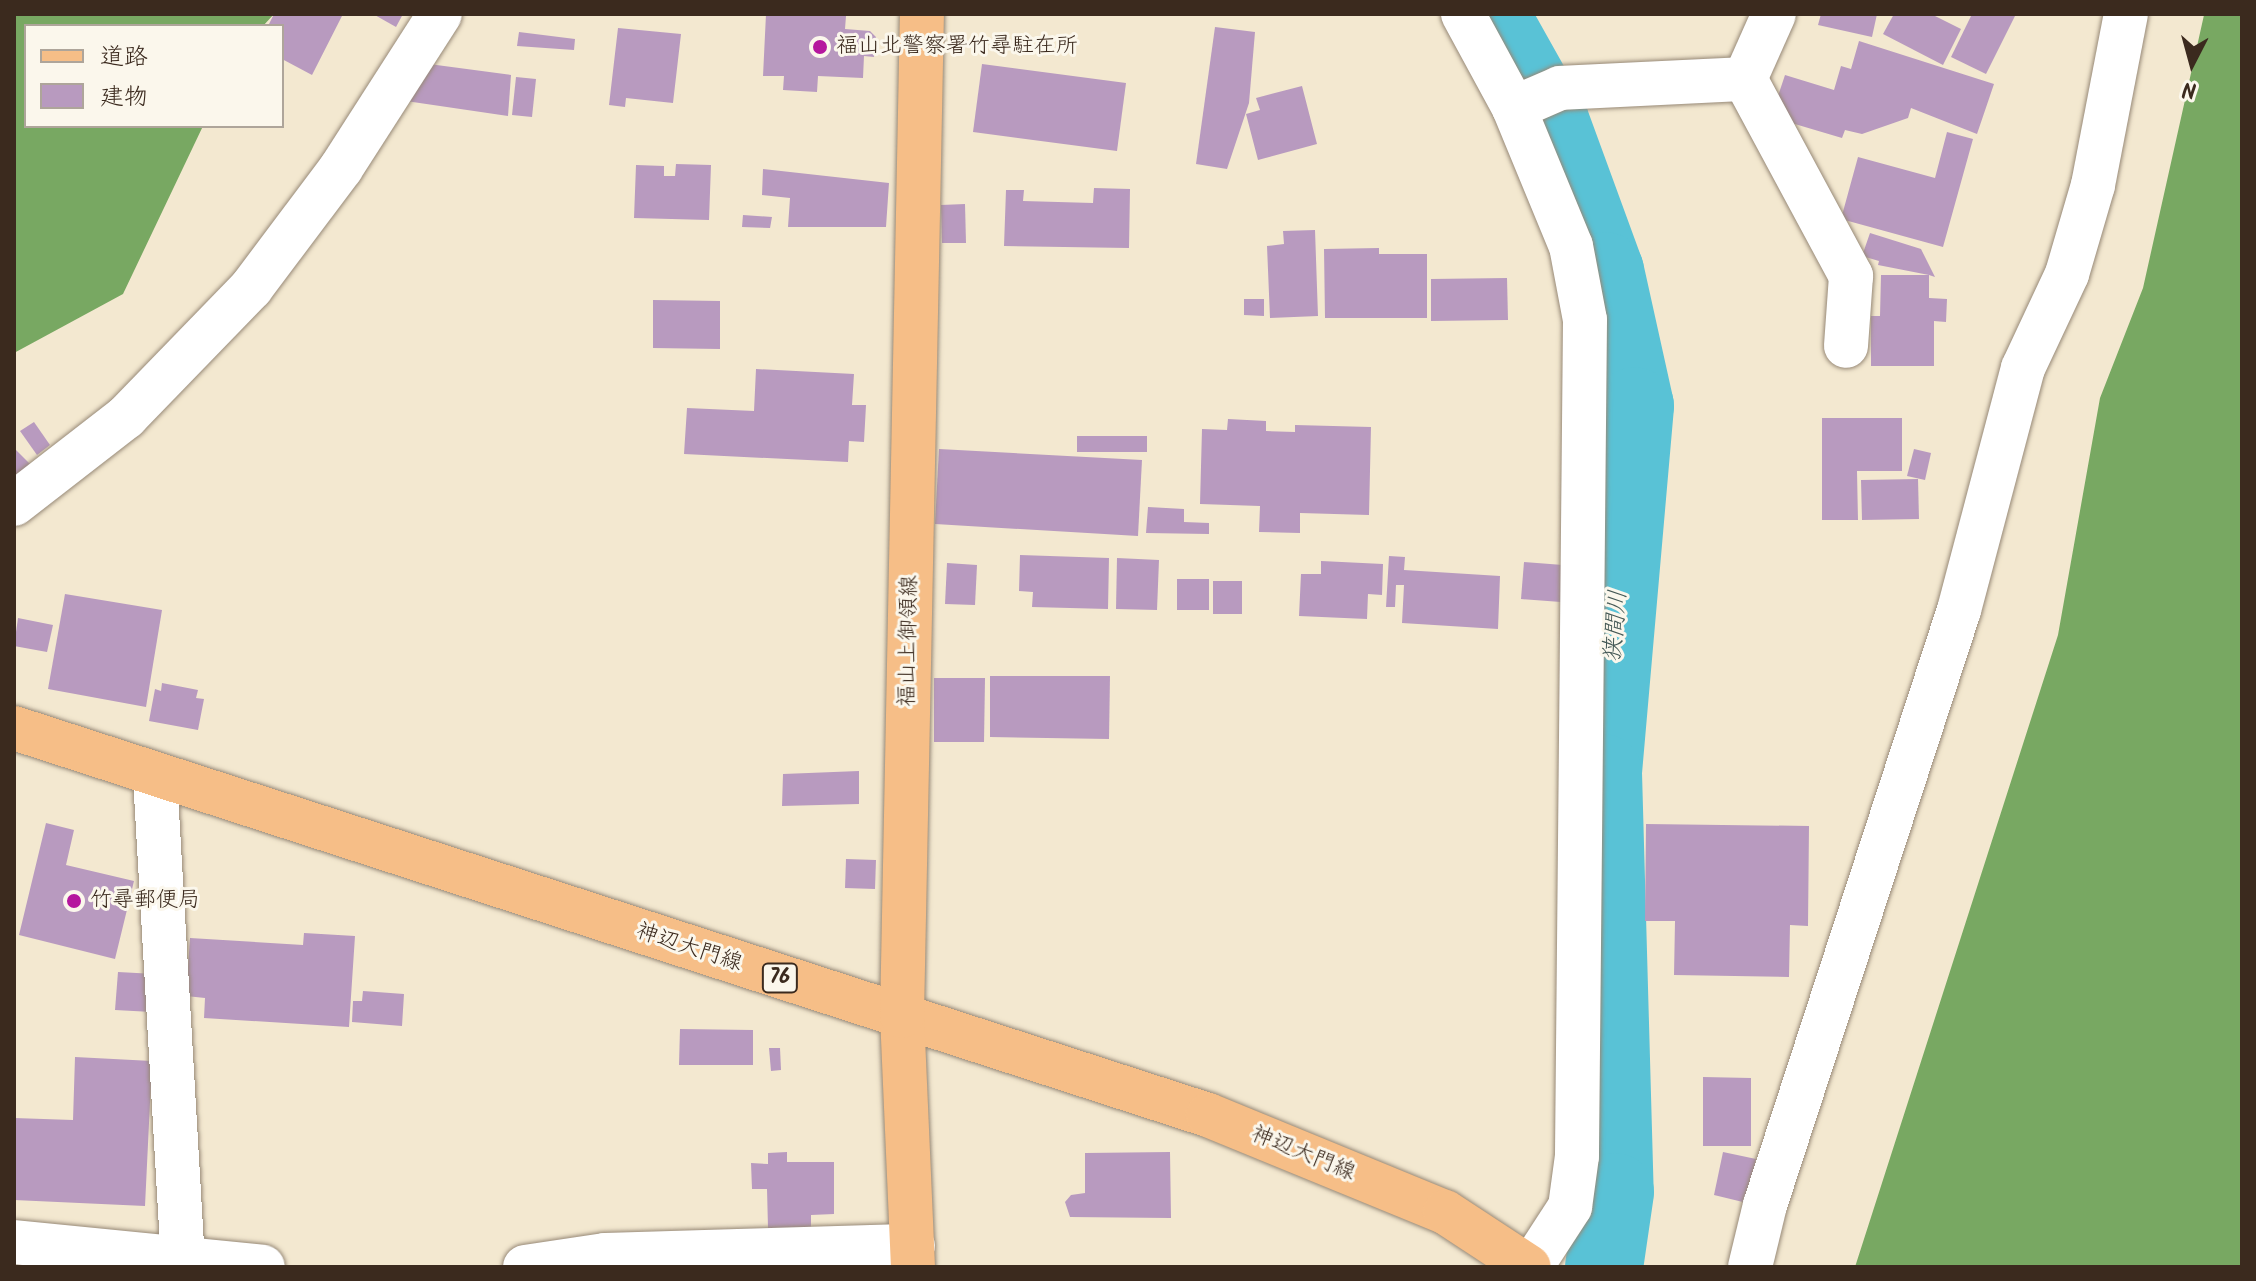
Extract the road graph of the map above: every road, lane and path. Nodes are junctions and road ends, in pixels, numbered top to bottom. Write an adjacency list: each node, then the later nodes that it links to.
1 (440, 14): 9 (street)
2 (922, 14): 12 (main road, 福山上御領線)
3 (1463, 14): 7 (street)
4 (1774, 14): 6 (street)
5 (2126, 14): 19 (street)
6 (1745, 79): 7 (street); 8 (street)
7 (1514, 108): 18 (street)
8 (1846, 346)
9 (14, 504)
10 (14, 728): 11 (main road, 神辺大門線 / 76)
11 (155, 777): 12 (main road, 神辺大門線 / 76); 15 (street)
12 (902, 1016): 14 (main road, 福山上御領線); 18 (main road, 神辺大門線 / 76)
13 (14, 1242): 15 (street)
14 (913, 1256): 17 (street)
15 (183, 1262): 16 (street)
16 (263, 1267)
17 (525, 1267)
18 (1530, 1267)
19 (1750, 1267)

